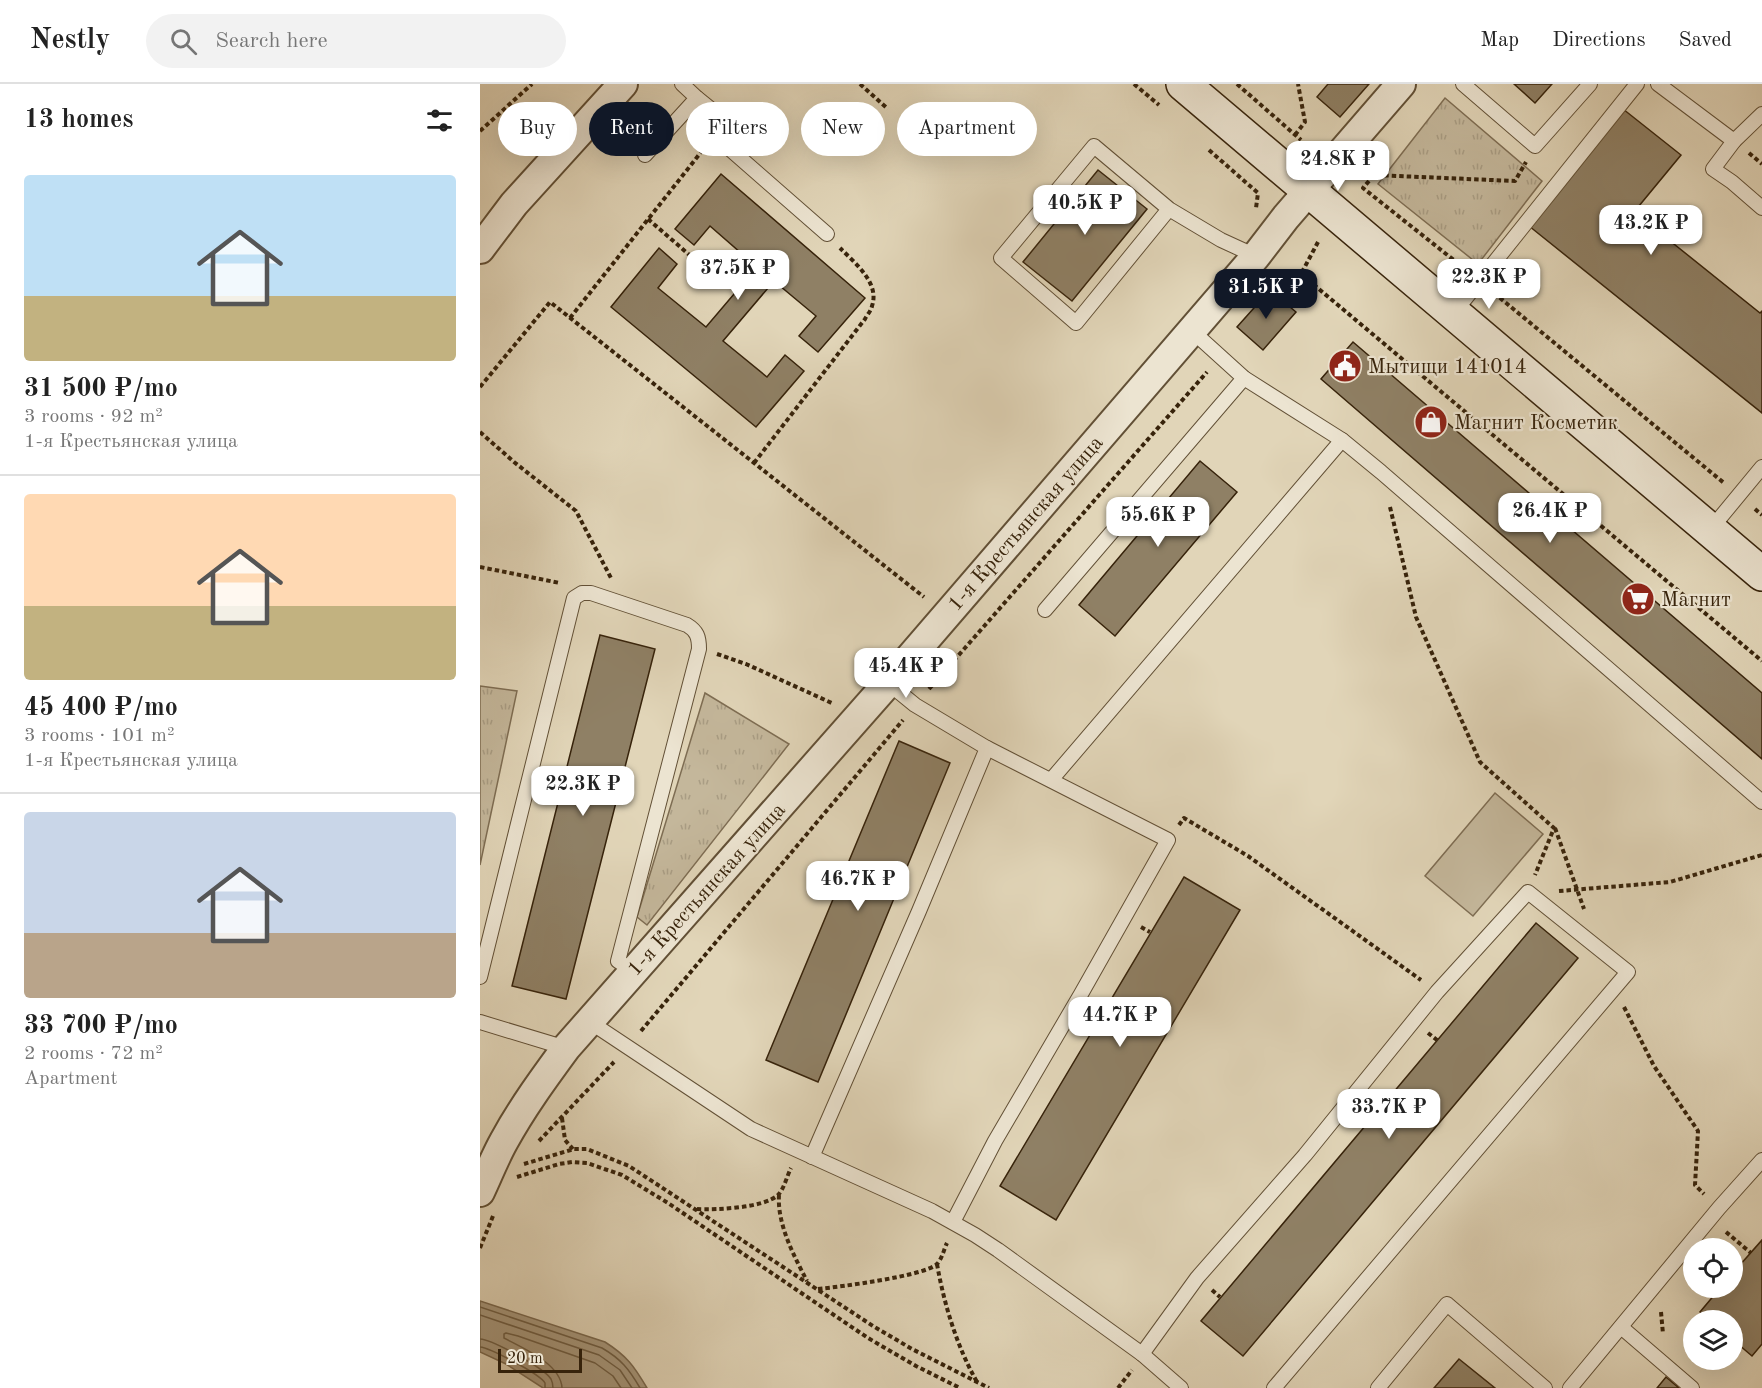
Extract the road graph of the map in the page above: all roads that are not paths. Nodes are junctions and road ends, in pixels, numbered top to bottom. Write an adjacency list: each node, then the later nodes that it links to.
1 (623, 84): 17 (street)
2 (682, 84): 9 (lane)
3 (1184, 84): 13 (street)
4 (1401, 84): 13 (street, 1-я Крестьянская улица)
5 (1463, 84): 6 (lane)
6 (1590, 84)
7 (1637, 84): 19 (lane)
8 (1658, 84): 12 (lane)
9 (697, 98): 11 (lane); 16 (lane)
10 (1762, 114): 12 (lane)
11 (674, 123)
12 (1734, 141): 14 (lane)
13 (1309, 191): 18 (street, 1-я Крестьянская улица); 19 (street)
14 (1762, 208)
15 (1169, 209): 15 (lane); 18 (lane)
16 (827, 234)
17 (480, 249)
18 (1254, 257): 20 (street, 1-я Крестьянская улица)
19 (1453, 314): 24 (street)
20 (1191, 330): 21 (lane); 27 (street, 1-я Крестьянская улица)
21 (1244, 378): 22 (lane); 26 (lane)
22 (1342, 440): 29 (lane); 30 (lane)
23 (1762, 467): 24 (lane)
24 (1710, 531): 25 (street)
25 (1762, 574)
26 (1045, 610)
27 (888, 683): 28 (lane); 31 (street, 1-я Крестьянская улица)
28 (987, 748): 29 (lane); 37 (lane)
29 (1051, 780): 40 (lane)
30 (1762, 802)
31 (633, 971): 32 (lane); 34 (street, 1-я Крестьянская улица)
32 (480, 977)
33 (480, 1022): 35 (lane)
34 (590, 1022): 35 (street, 1-я Крестьянская улица); 37 (lane)
35 (566, 1048): 36 (street, 1-я Крестьянская улица)
36 (502, 1147): 39 (street, 1-я Крестьянская улица)
37 (812, 1157): 40 (lane)
38 (1762, 1161): 41 (lane)
39 (493, 1191)
40 (955, 1223): 42 (lane)
41 (1621, 1327): 47 (lane); 48 (lane)
42 (1142, 1354): 43 (lane); 44 (lane)
43 (1181, 1388)
44 (1274, 1388)
45 (1378, 1388): 46 (lane)
46 (1545, 1388)
47 (1570, 1388)
48 (1692, 1388)

